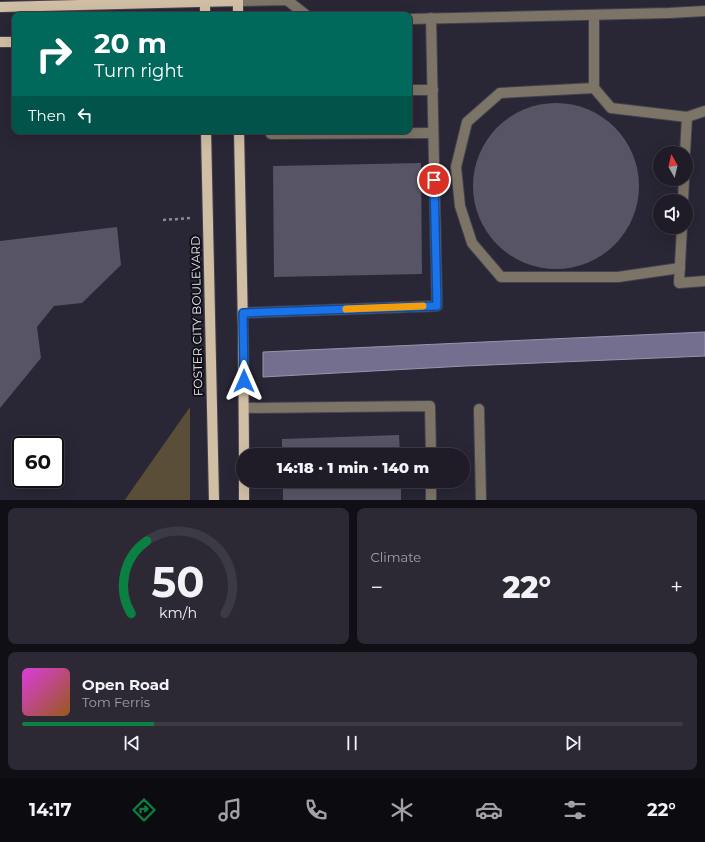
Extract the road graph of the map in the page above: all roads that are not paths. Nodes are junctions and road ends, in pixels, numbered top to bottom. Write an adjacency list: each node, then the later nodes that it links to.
1 (238, 1): 2 (main road); 6 (main road); 7 (street)
2 (205, 2): 3 (main road); 5 (main road)
3 (0, 6)
4 (705, 11): 8 (street)
5 (205, 12)
6 (238, 12)
7 (302, 12)
8 (594, 15): 9 (street); 13 (street)
9 (431, 18): 10 (street); 15 (street)
10 (412, 19)
11 (0, 42): 12 (main road)
12 (12, 42)
13 (594, 88): 17 (street); 24 (street)
14 (412, 90): 15 (street)
15 (433, 90): 19 (street)
16 (705, 111): 17 (street)
17 (687, 117): 22 (street)
18 (412, 133): 19 (street)
19 (433, 133): 26 (street)
20 (206, 134): 33 (main road, FOSTER CITY BOULEVARD)
21 (240, 134): 26 (main road)
22 (685, 146)
23 (682, 234): 24 (street)
24 (680, 268): 25 (street)
25 (705, 281)
26 (243, 313): 27 (main road)
27 (244, 408): 29 (main road); 30 (street)
28 (479, 409): 36 (street)
29 (244, 448)
30 (431, 448)
31 (244, 488): 34 (main road)
32 (431, 488): 35 (street)
33 (214, 500)
34 (244, 500)
35 (431, 500)
36 (481, 500)

